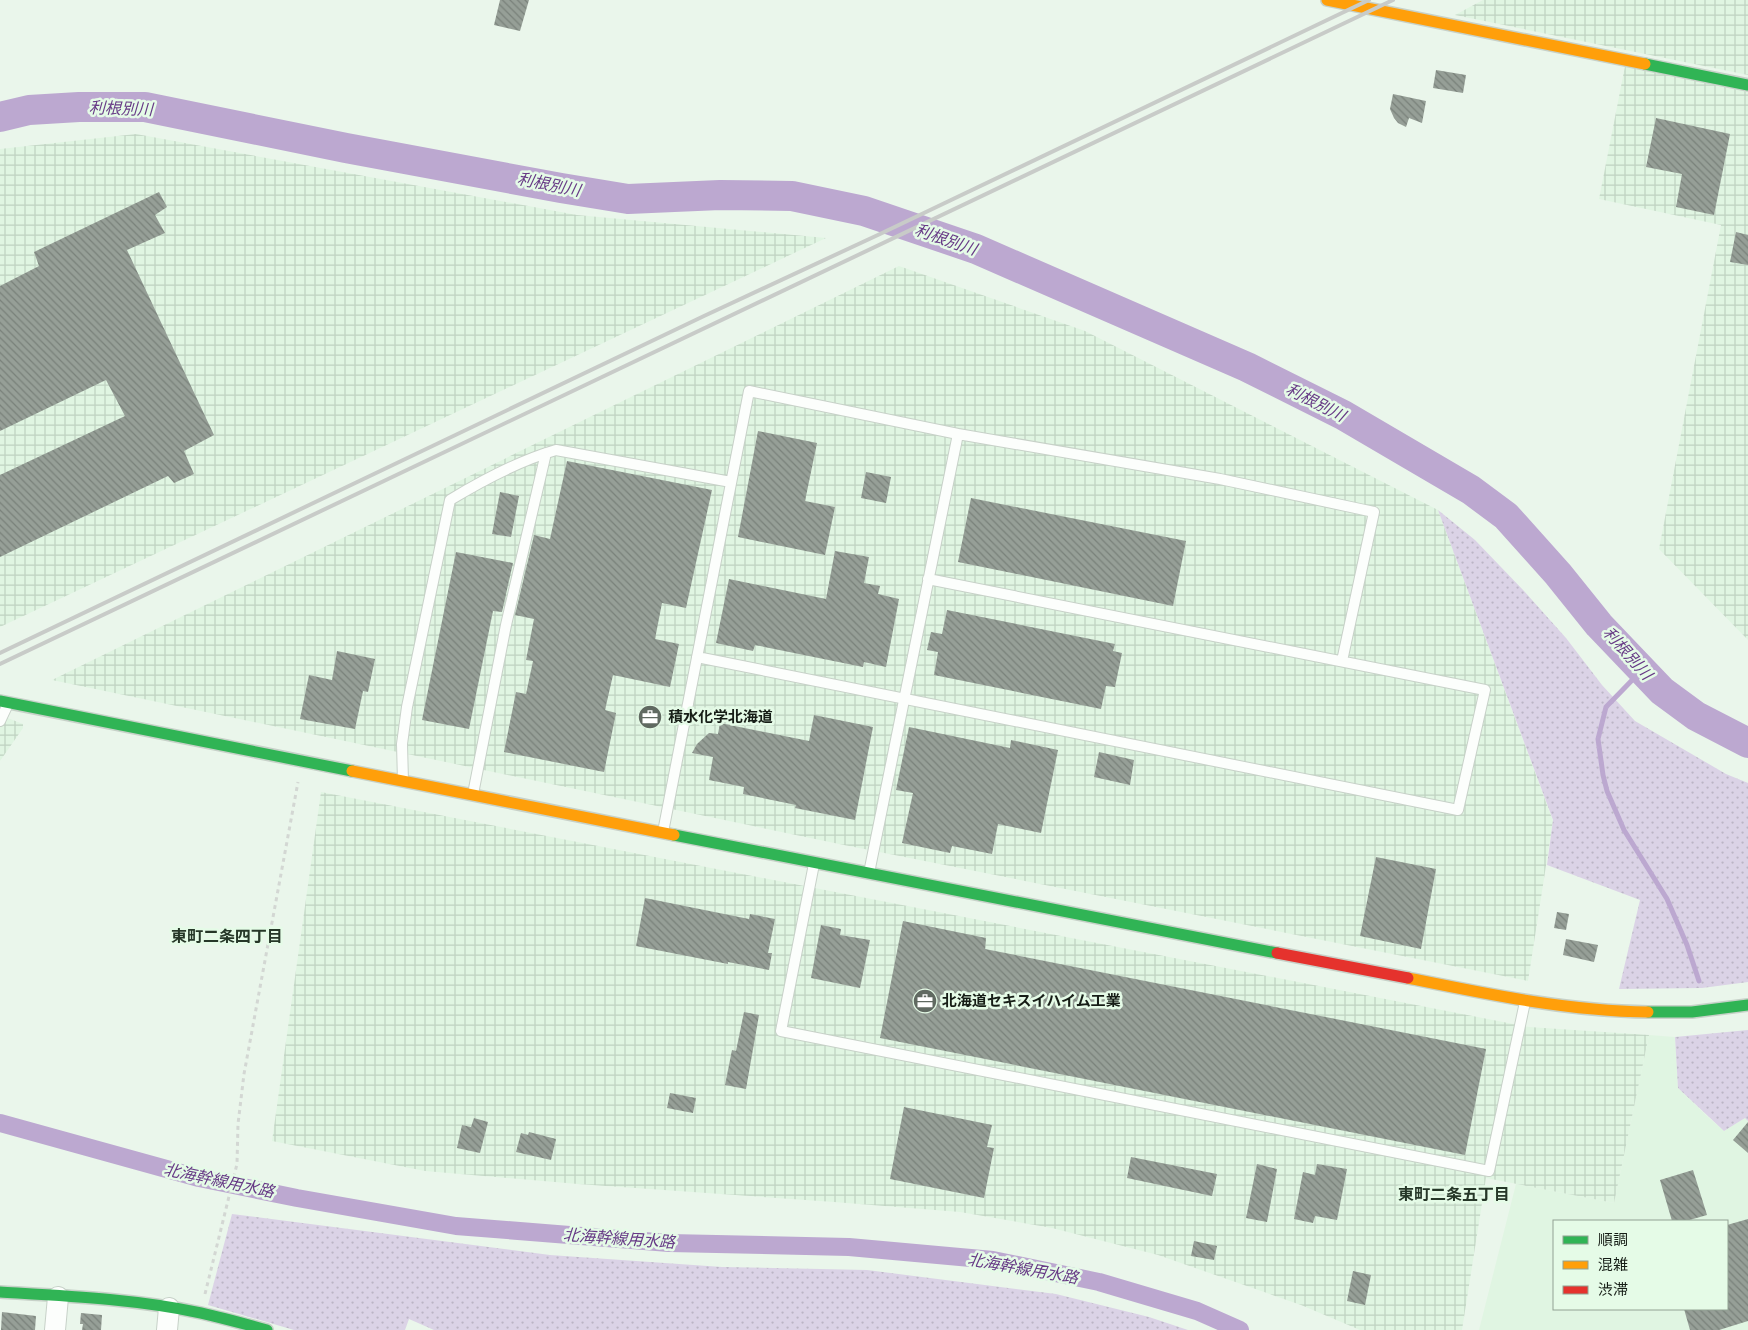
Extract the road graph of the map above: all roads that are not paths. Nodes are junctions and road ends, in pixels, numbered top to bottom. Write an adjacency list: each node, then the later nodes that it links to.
1 (1327, 0): 2 (street)
2 (1748, 85)
3 (958, 434): 5 (lane); 6 (lane); 8 (lane)
4 (546, 453): 5 (lane); 12 (lane); 13 (lane)
5 (731, 482): 7 (lane)
6 (928, 579): 8 (lane); 9 (lane)
7 (697, 657): 9 (lane); 14 (lane)
8 (1342, 661): 9 (lane)
9 (904, 698): 16 (lane)
10 (4, 702): 11 (lane); 12 (street)
11 (0, 721)
12 (403, 782): 13 (street)
13 (473, 795): 14 (street)
14 (662, 833): 15 (street)
15 (814, 863): 16 (street); 17 (lane)
16 (869, 874): 17 (street)
17 (1526, 1001): 18 (street)
18 (1748, 1005)
19 (0, 1292): 20 (street)
20 (58, 1297): 21 (street); 22 (street)
21 (169, 1308): 23 (street); 24 (street)
22 (55, 1330)
23 (166, 1330)
24 (267, 1330)

